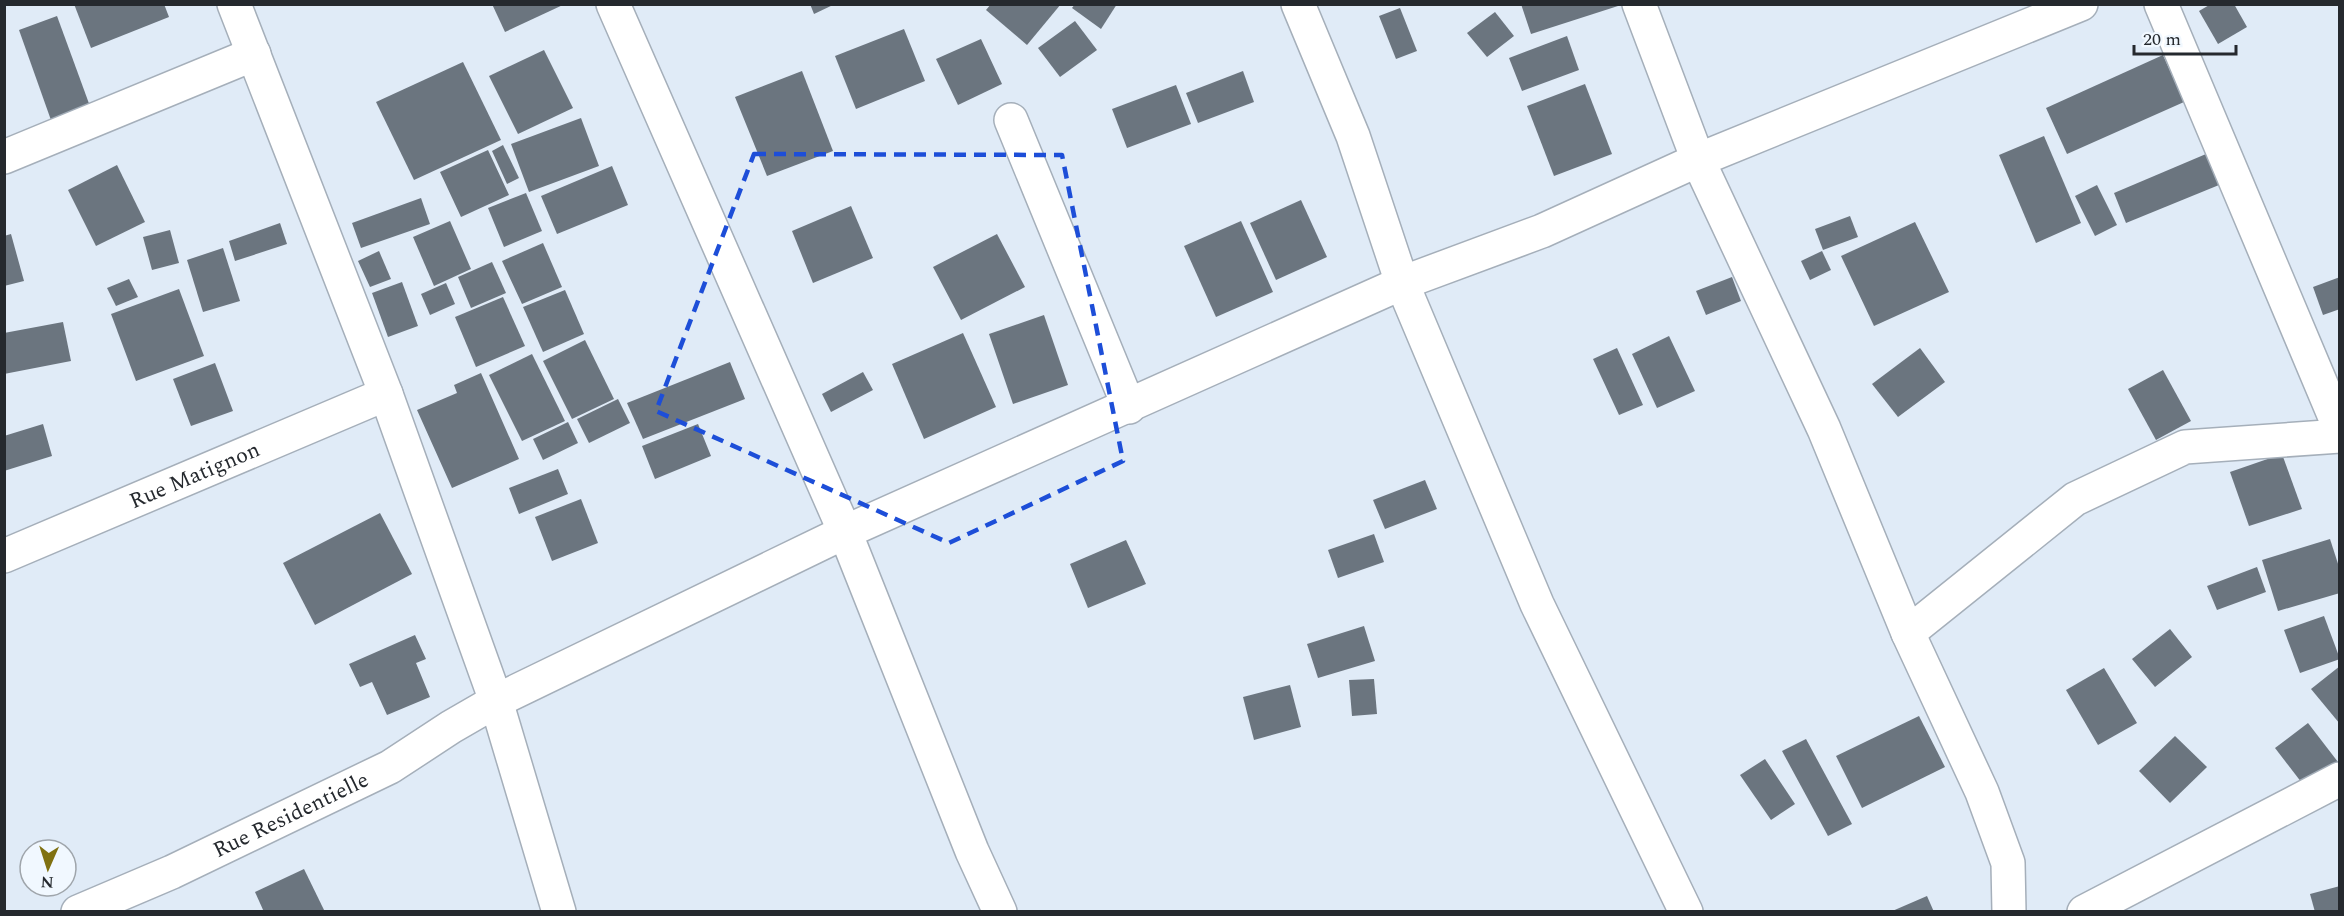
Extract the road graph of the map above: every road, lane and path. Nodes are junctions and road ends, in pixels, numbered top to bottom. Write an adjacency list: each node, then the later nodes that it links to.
1 (234, 4): 7 (street)
2 (613, 4): 16 (street)
3 (1298, 4): 11 (street)
4 (1639, 4): 10 (street)
5 (2081, 4): 10 (street, Rue Residentielle)
6 (2161, 4): 14 (street)
7 (254, 54): 9 (street); 12 (street)
8 (1011, 120): 13 (street)
9 (4, 157)
10 (1698, 160): 11 (street, Rue Residentielle); 18 (street)
11 (1402, 284): 13 (street, Rue Residentielle); 24 (street)
12 (386, 394): 17 (street, Rue Matignon); 19 (street)
13 (1129, 407): 16 (street, Rue Residentielle)
14 (2340, 429)
15 (2340, 436): 18 (street)
16 (844, 532): 19 (street, Rue Residentielle); 23 (street)
17 (4, 556)
18 (1908, 633): 25 (street)
19 (496, 700): 21 (street, Rue Residentielle); 22 (street)
20 (2340, 779): 26 (street)
21 (78, 912)
22 (559, 912)
23 (1000, 912)
24 (1686, 912)
25 (2009, 912)
26 (2084, 912)

